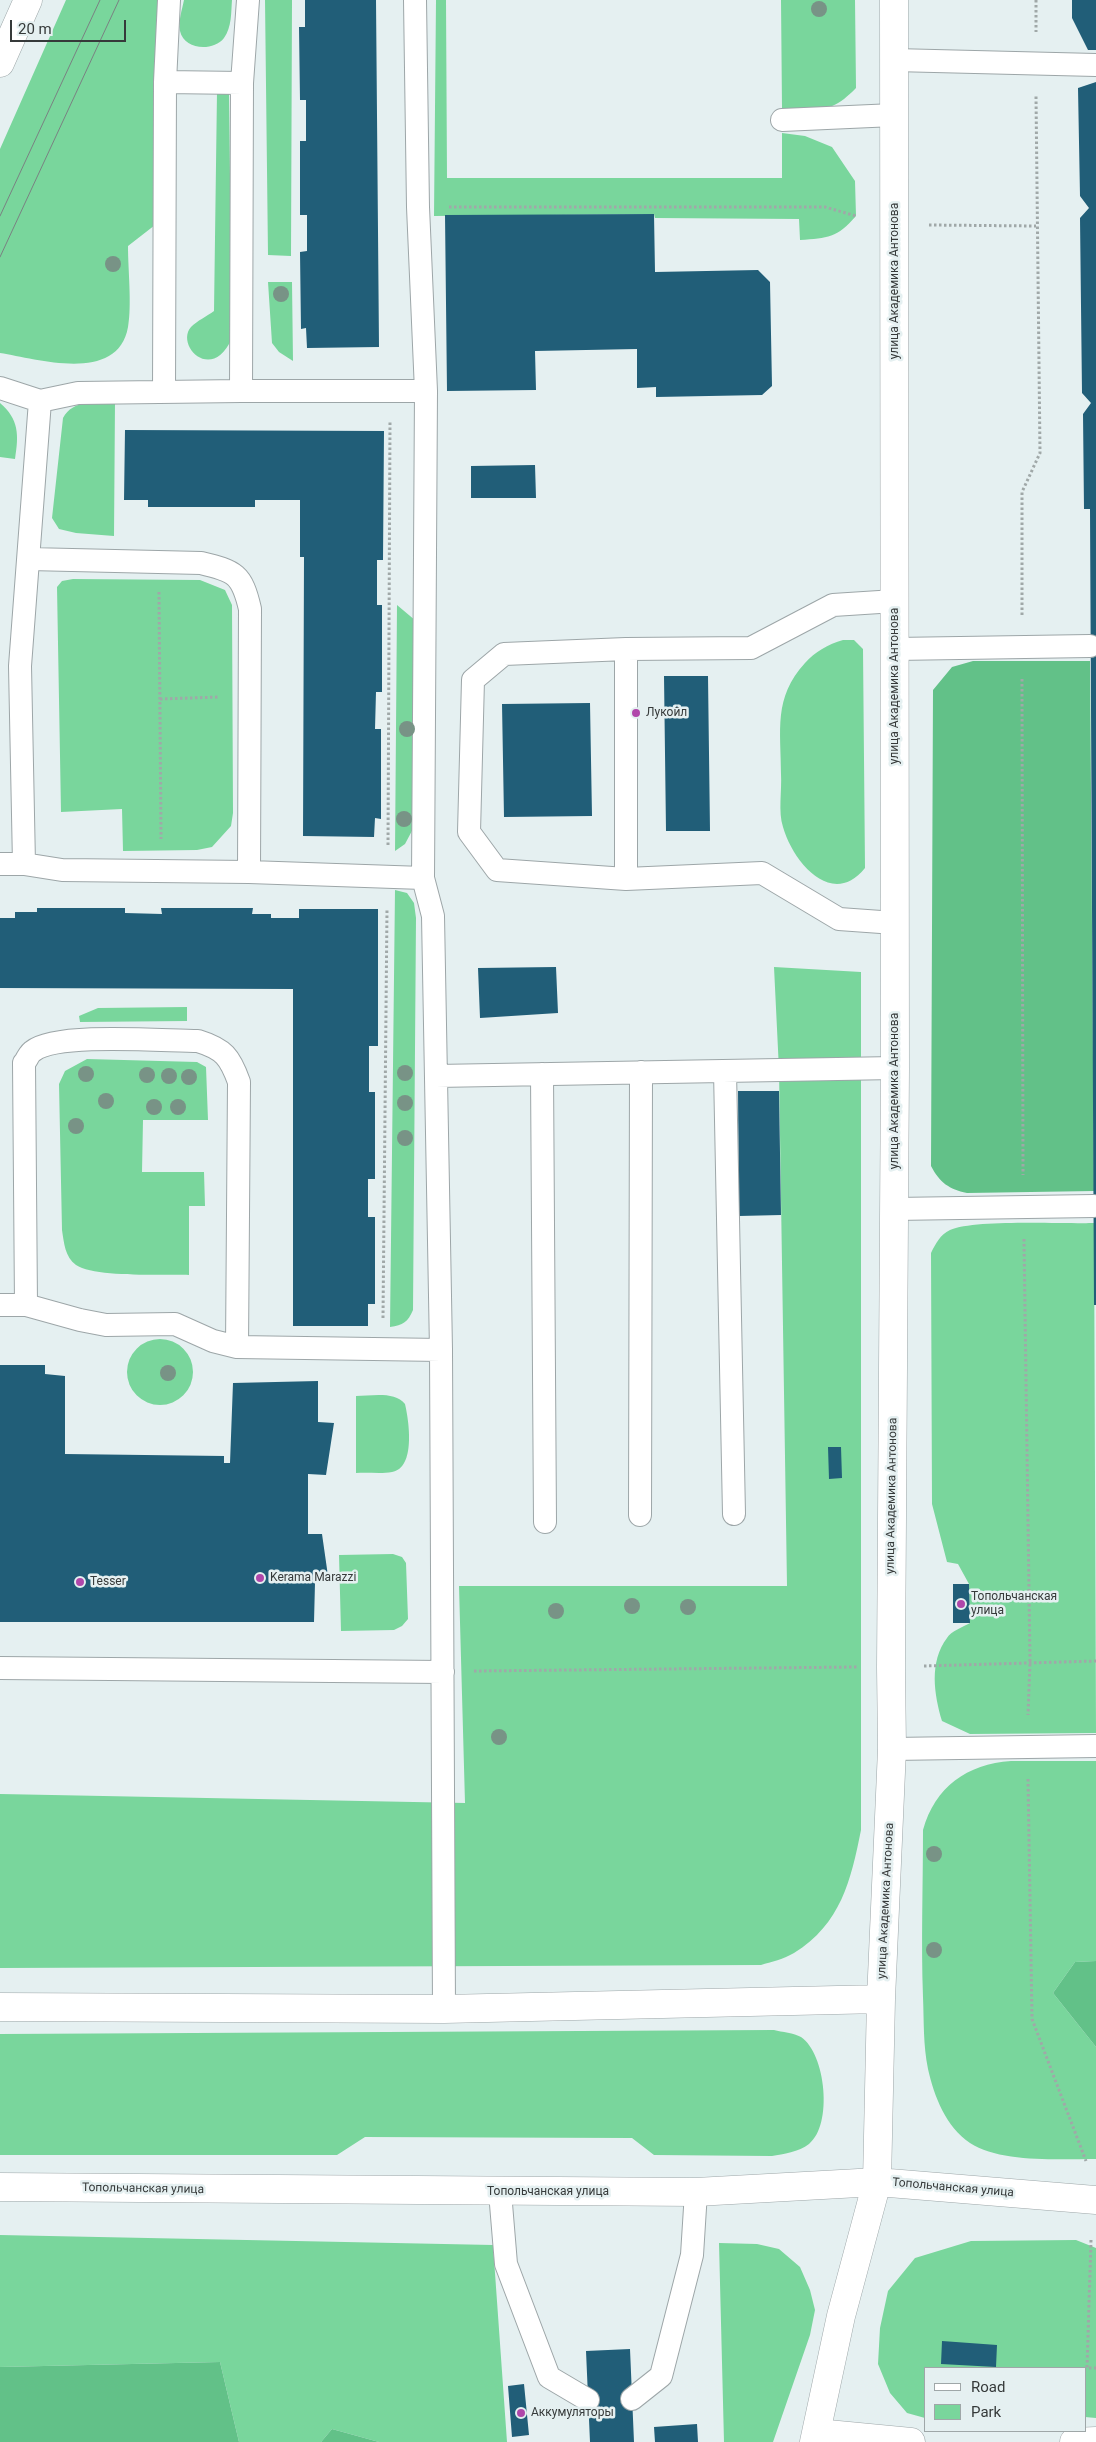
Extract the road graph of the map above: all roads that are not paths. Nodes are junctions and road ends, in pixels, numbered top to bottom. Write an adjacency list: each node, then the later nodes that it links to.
1 (28, 0): 7 (main road)
2 (169, 0): 9 (lane)
3 (248, 0): 10 (lane)
4 (415, 0): 14 (lane)
5 (894, 0): 6 (main road, улица Академика Антонова)
6 (894, 60): 8 (lane); 11 (main road, улица Академика Антонова)
7 (0, 63)
8 (1096, 65)
9 (165, 82): 10 (lane); 16 (lane)
10 (242, 83): 15 (lane)
11 (894, 115): 12 (lane); 19 (main road, улица Академика Антонова)
12 (782, 120)
13 (0, 388): 17 (lane)
14 (426, 390): 15 (lane); 26 (lane)
15 (241, 391): 16 (lane)
16 (164, 392): 17 (lane)
17 (40, 401): 18 (lane)
18 (28, 558): 24 (lane); 25 (lane)
19 (895, 601): 21 (main road, улица Академика Антонова); 22 (lane)
20 (1090, 646): 21 (lane)
21 (895, 648): 28 (main road, улица Академика Антонова)
22 (626, 649): 27 (lane); 27 (lane)
23 (0, 864): 24 (lane)
24 (24, 864): 25 (lane)
25 (249, 872): 26 (lane)
26 (424, 878): 33 (lane)
27 (626, 879): 28 (lane)
28 (894, 923): 29 (main road, улица Академика Антонова)
29 (895, 1068): 30 (lane); 35 (main road, улица Академика Антонова)
30 (725, 1070): 31 (lane); 40 (lane)
31 (641, 1072): 32 (lane); 41 (lane)
32 (542, 1074): 33 (lane); 42 (lane)
33 (436, 1076): 39 (lane)
34 (1094, 1206): 35 (lane)
35 (894, 1209): 46 (main road, улица Академика Антонова)
36 (0, 1305): 37 (lane)
37 (26, 1305): 38 (lane); 38 (lane)
38 (237, 1348): 39 (lane)
39 (441, 1350): 44 (lane)
40 (734, 1514)
41 (640, 1515)
42 (545, 1522)
43 (0, 1668): 44 (lane)
44 (443, 1672): 49 (lane)
45 (1096, 1746): 46 (lane)
46 (892, 1748): 47 (main road, улица Академика Антонова)
47 (881, 1999): 49 (main road); 50 (main road, улица Академика Антонова)
48 (0, 2007): 49 (main road)
49 (444, 2009)
50 (877, 2182): 53 (main road, Топольчанская улица); 54 (main road, Топольчанская улица); 57 (main road, улица Академика Антонова)
51 (0, 2187): 52 (main road, Топольчанская улица)
52 (500, 2192): 53 (main road, Топольчанская улица); 55 (lane)
53 (696, 2192): 56 (lane)
54 (1096, 2200)
55 (588, 2400)
56 (632, 2400)
57 (816, 2437): 59 (main road)
58 (1096, 2441): 60 (main road)
59 (911, 2442)
60 (1074, 2442)

